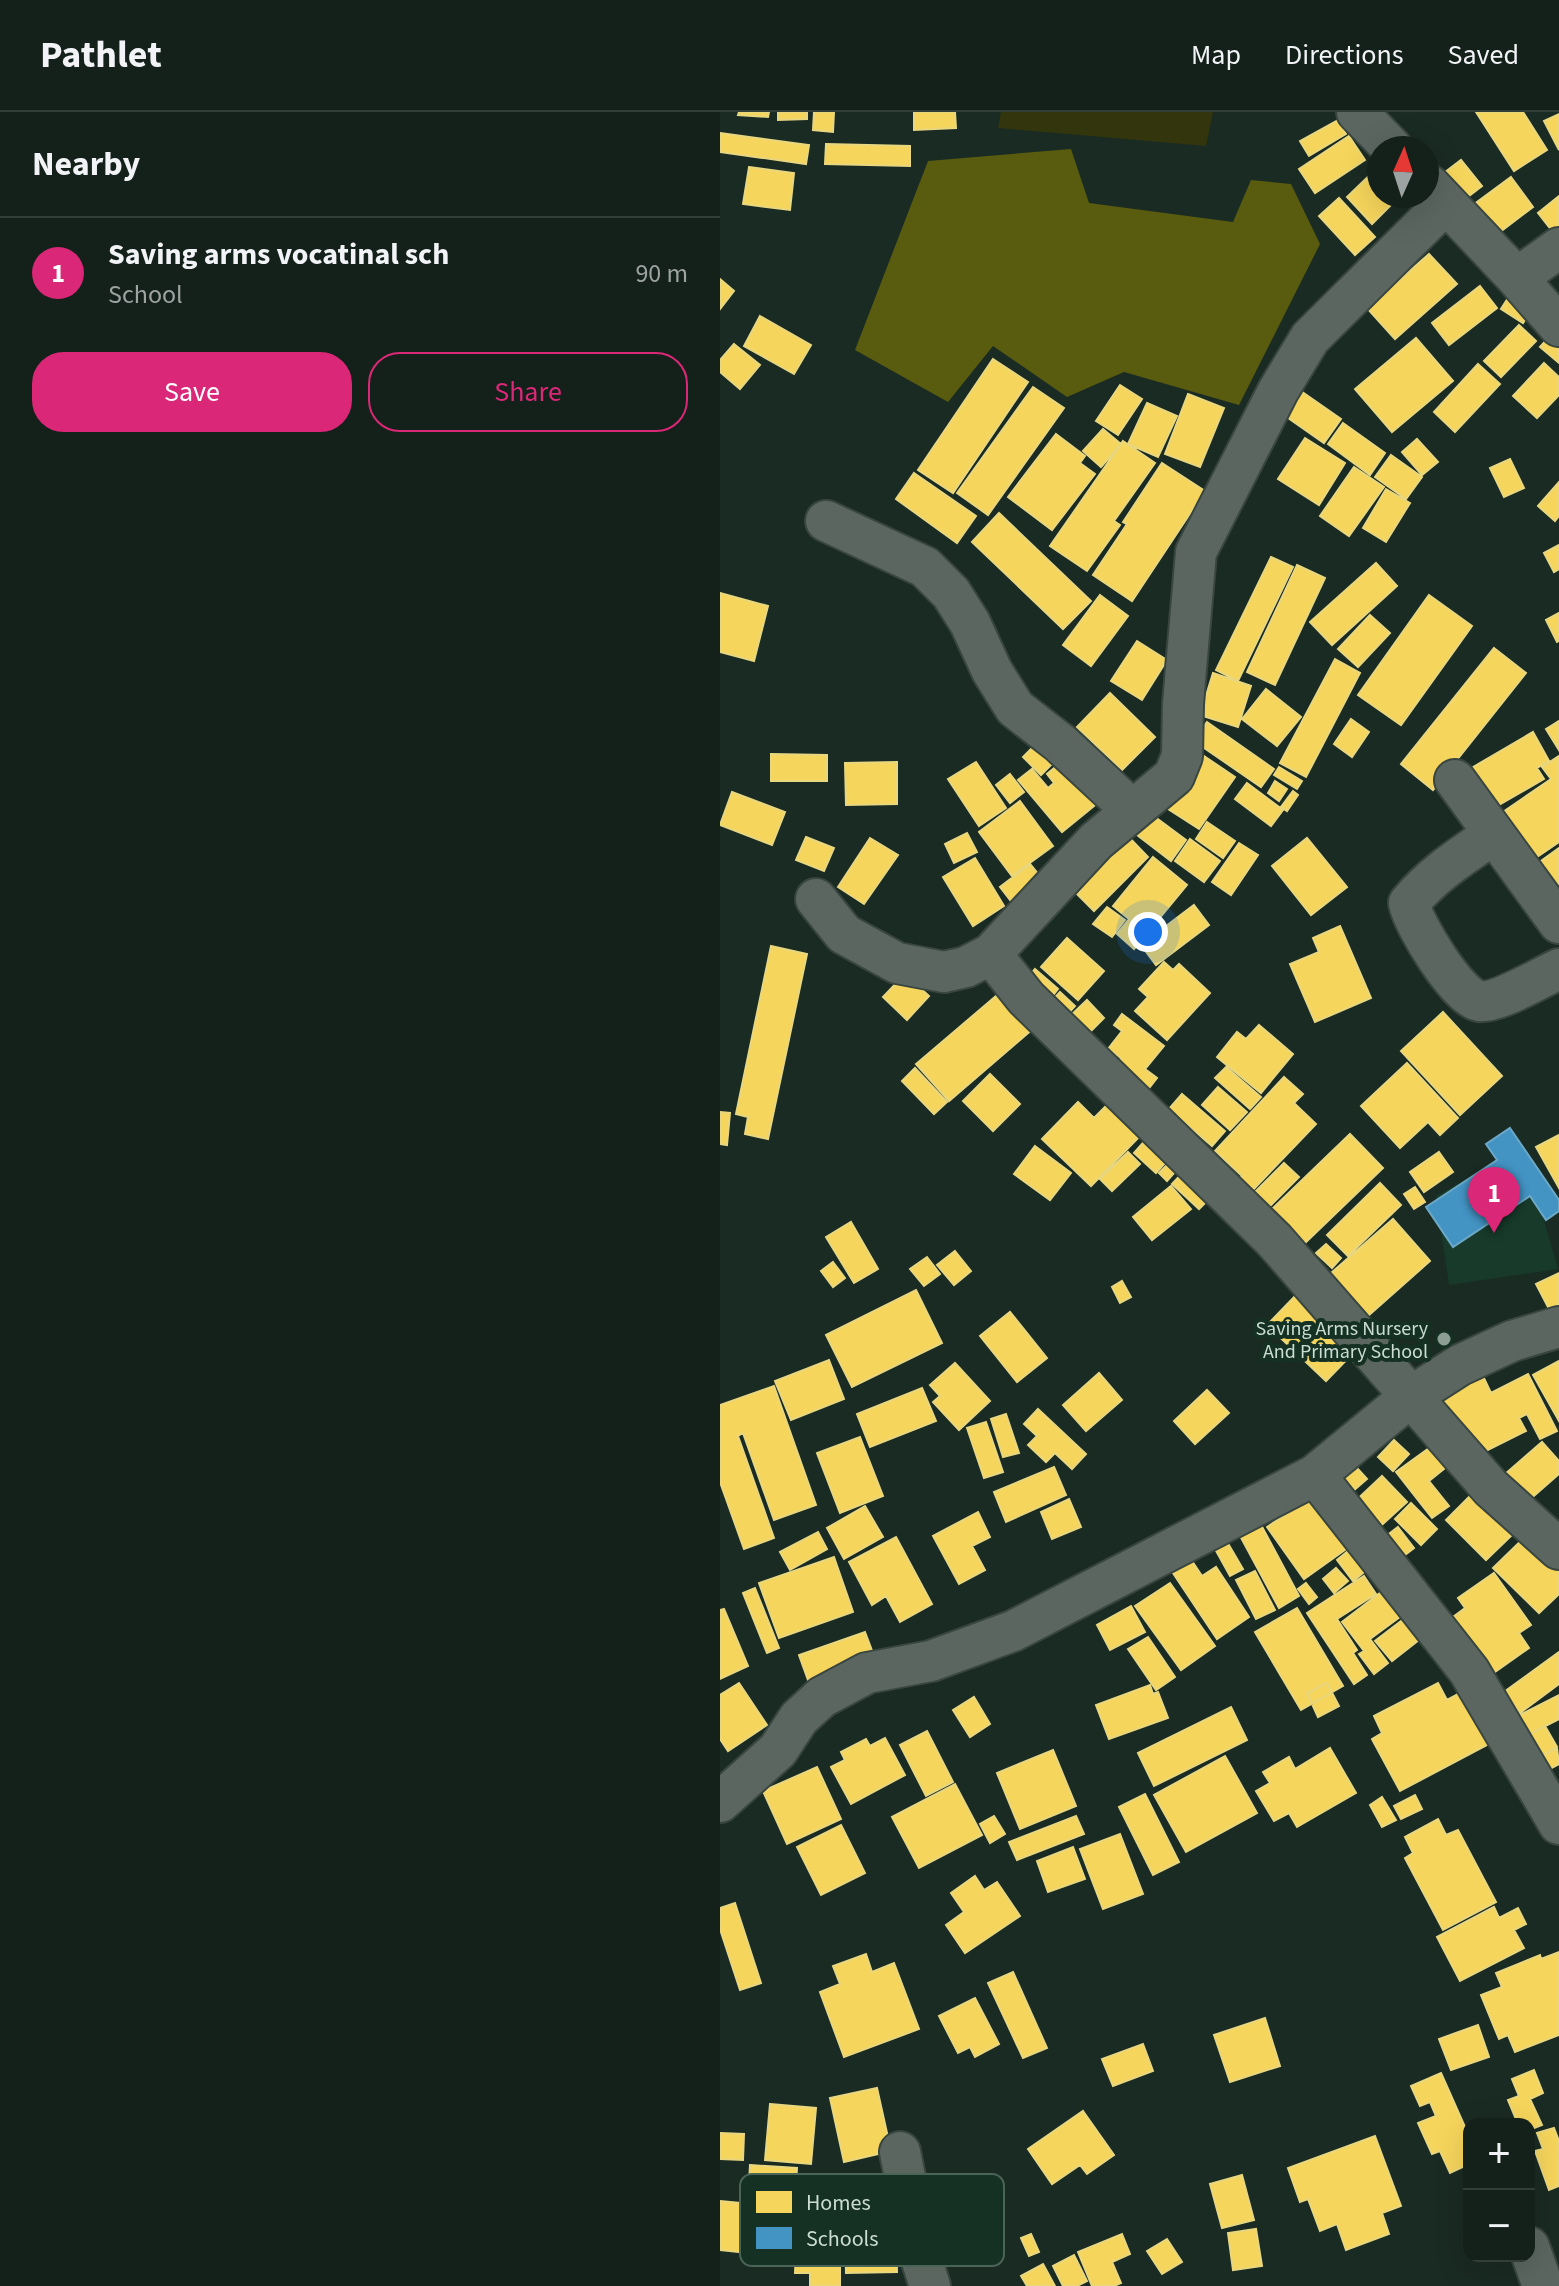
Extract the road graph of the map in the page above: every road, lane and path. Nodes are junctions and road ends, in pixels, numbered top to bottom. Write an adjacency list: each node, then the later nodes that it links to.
1 (1357, 112): 2 (street)
2 (1380, 136)
3 (1439, 197): 6 (street)
4 (1424, 208): 10 (street)
5 (1559, 248): 6 (street)
6 (1517, 278): 7 (street)
7 (1559, 326)
8 (826, 521): 10 (street)
9 (1455, 780): 11 (street)
10 (1132, 810): 14 (street)
11 (1494, 834): 13 (street); 15 (street)
12 (816, 899): 14 (street)
13 (1559, 923)
14 (991, 954): 17 (street)
15 (1559, 969)
16 (1559, 1327): 17 (street)
17 (1410, 1397): 18 (street); 19 (street)
18 (1315, 1475): 20 (street); 21 (street)
19 (1559, 1549)
20 (720, 1802)
21 (1559, 1824)
22 (900, 2152): 23 (street)
23 (904, 2174)
24 (1534, 2262): 27 (street)
25 (924, 2266): 26 (street)
26 (930, 2286)
27 (1543, 2286)

